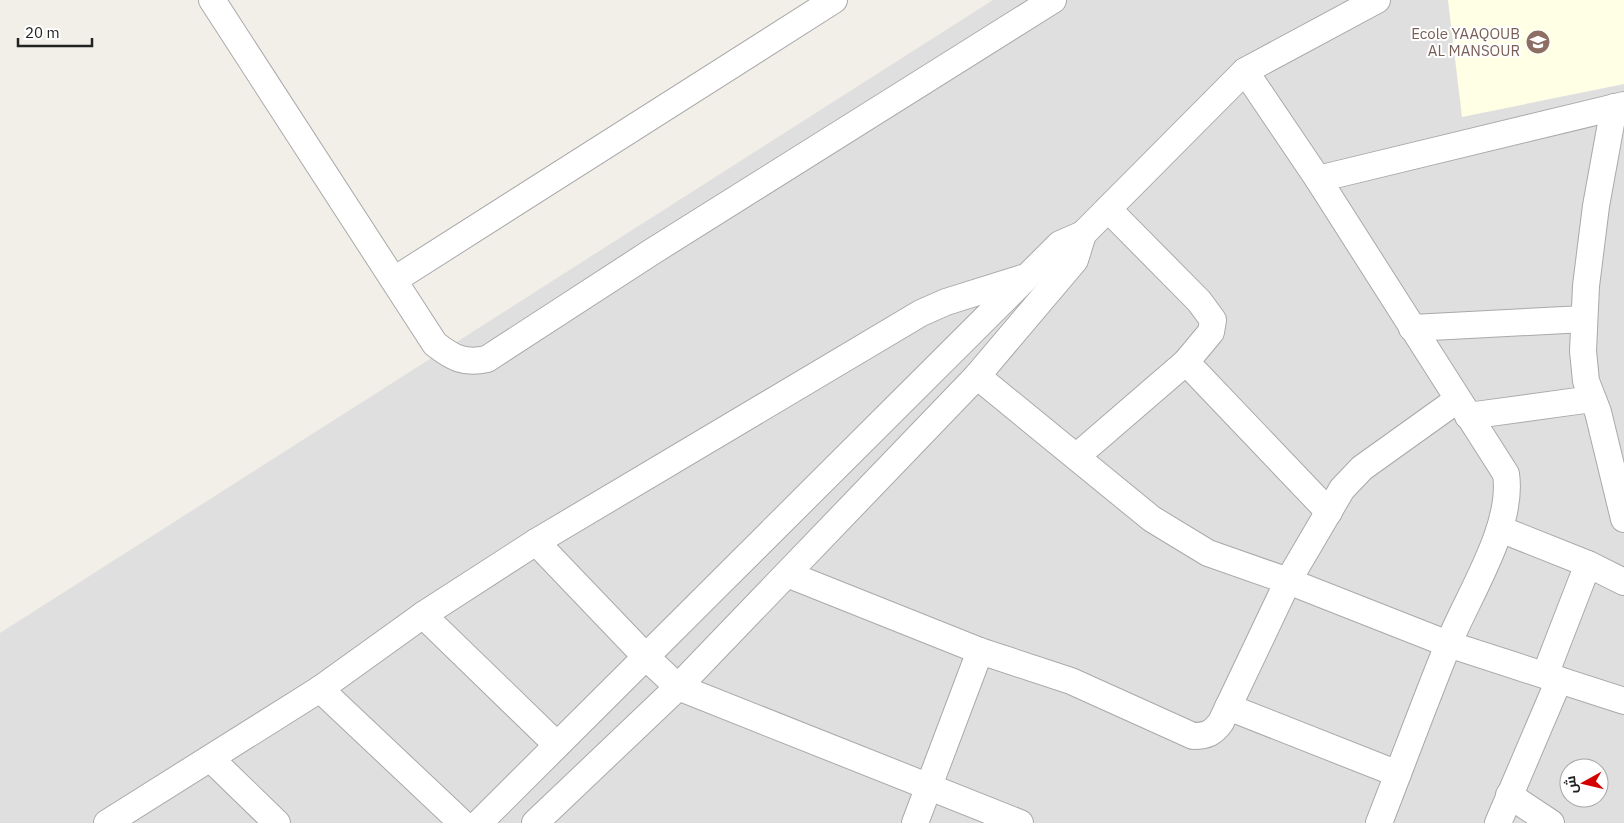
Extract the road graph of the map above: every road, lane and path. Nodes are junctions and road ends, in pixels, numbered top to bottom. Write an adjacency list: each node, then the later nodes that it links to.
1 (212, 0): 11 (street)
2 (834, 0): 11 (street)
3 (1054, 0): 11 (street)
4 (1376, 0): 5 (street)
5 (1245, 71): 7 (street); 8 (street)
6 (1619, 106): 7 (street); 12 (street)
7 (1318, 179): 13 (street)
8 (1108, 209): 9 (street); 14 (street)
9 (1083, 234): 10 (street); 15 (street)
10 (1028, 276): 22 (street); 30 (street)
11 (394, 280)
12 (1584, 319): 13 (street); 16 (street)
13 (1412, 328): 17 (street)
14 (1186, 362): 18 (street); 19 (street)
15 (977, 376): 18 (street); 24 (street)
16 (1592, 399): 17 (street); 20 (street)
17 (1463, 408): 19 (street); 21 (street)
18 (1077, 456): 25 (street)
19 (1329, 512): 25 (street)
20 (1624, 520)
21 (1500, 529): 23 (street); 28 (street)
22 (536, 542): 27 (street); 30 (street)
23 (1588, 564): 26 (street); 31 (street)
24 (787, 574): 29 (street); 32 (street)
25 (1288, 581): 28 (street); 35 (street)
26 (1624, 582)
27 (424, 615): 33 (street); 36 (street)
28 (1448, 644): 31 (street); 38 (street)
29 (980, 651): 35 (street); 39 (street)
30 (647, 658): 32 (street); 36 (street)
31 (1552, 678): 34 (street); 40 (street)
32 (678, 686): 39 (street); 45 (street)
33 (320, 688): 37 (street); 43 (street)
34 (1624, 701)
35 (1228, 707): 38 (street)
36 (557, 745): 44 (street)
37 (211, 759): 41 (street); 42 (street)
38 (1398, 774): 48 (street)
39 (928, 786): 46 (street); 47 (street)
40 (1510, 795): 49 (street); 50 (street)
41 (273, 822)
42 (107, 823)
43 (462, 823)
44 (479, 823)
45 (535, 823)
46 (915, 823)
47 (1020, 823)
48 (1379, 823)
49 (1498, 823)
50 (1551, 823)

